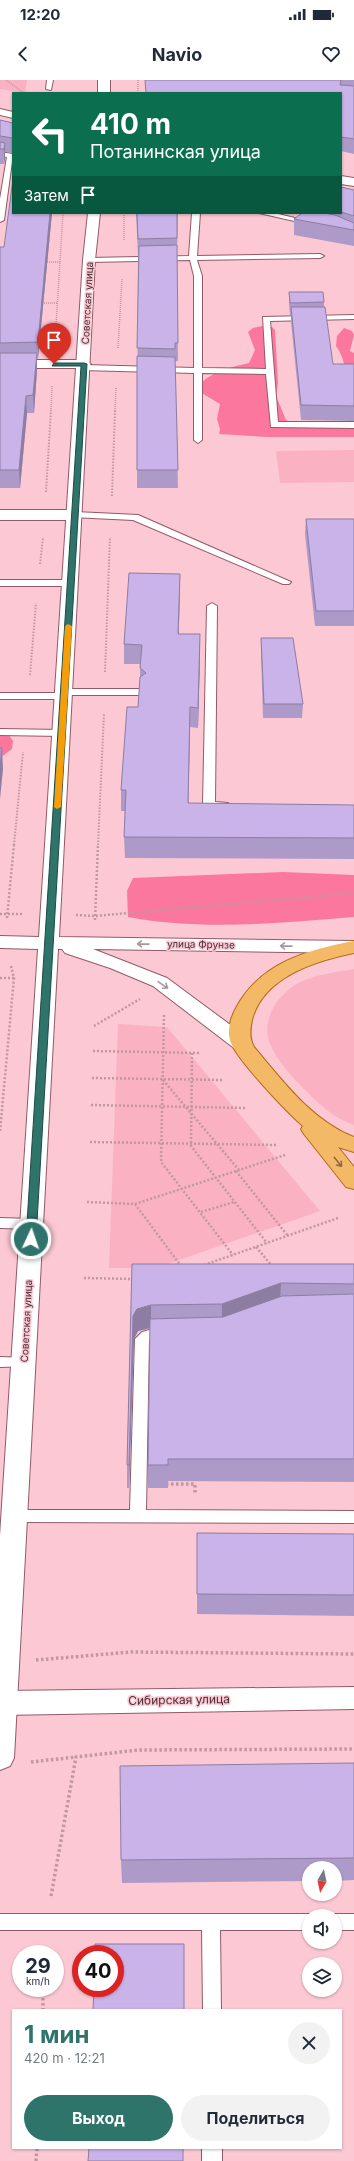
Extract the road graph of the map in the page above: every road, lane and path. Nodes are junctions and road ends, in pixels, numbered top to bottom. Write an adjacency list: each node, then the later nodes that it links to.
1 (6, 80): 6 (path)
2 (50, 80): 5 (lane)
3 (104, 80): 7 (street)
4 (138, 80): 8 (path)
5 (49, 89)
6 (23, 92)
7 (104, 92)
8 (138, 92)
9 (0, 112): 10 (street)
10 (12, 115)
11 (0, 154): 14 (lane)
12 (342, 180): 13 (street)
13 (354, 182)
14 (1, 208): 19 (lane)
15 (94, 214): 23 (street, Советская улица)
16 (124, 214): 24 (path)
17 (196, 214): 22 (lane)
18 (268, 214): 20 (lane)
19 (0, 220)
20 (322, 225)
21 (320, 256): 22 (lane)
22 (193, 258): 24 (lane); 33 (lane)
23 (89, 260): 24 (lane); 31 (street, Советская улица)
24 (124, 260): 32 (path)
25 (38, 262): 26 (path)
26 (60, 262)
27 (36, 303): 28 (path)
28 (57, 303)
29 (354, 317): 34 (lane)
30 (0, 364): 31 (street)
31 (84, 366): 32 (lane); 38 (street, Советская улица)
32 (117, 368): 33 (lane); 39 (path)
33 (197, 371): 34 (lane); 36 (lane)
34 (270, 372): 35 (lane)
35 (354, 425)
36 (198, 440)
37 (0, 515): 38 (street)
38 (75, 515): 39 (lane); 42 (street, Советская улица)
39 (111, 516): 40 (lane); 44 (path)
40 (286, 582)
41 (0, 583): 42 (lane)
42 (71, 583): 48 (street, Советская улица)
43 (212, 606): 47 (lane)
44 (105, 692): 45 (lane); 48 (lane); 56 (path)
45 (140, 692)
46 (199, 692): 47 (lane)
47 (212, 692): 52 (lane)
48 (64, 694): 49 (lane); 51 (street, Советская улица)
49 (0, 696)
50 (0, 732): 51 (lane)
51 (62, 733): 55 (street, Советская улица)
52 (232, 806)
53 (354, 892): 56 (path)
54 (0, 914): 55 (path)
55 (51, 915): 56 (path); 58 (street, Советская улица)
56 (95, 916): 59 (path)
57 (0, 942): 58 (street, улица Фрунзе)
58 (48, 942): 59 (street, улица Фрунзе); 67 (street, улица Фрунзе, one-way to 67); 101 (street, Советская улица)
59 (96, 943): 60 (street, улица Фрунзе, one-way to 59)
60 (354, 947): 67 (main road)
61 (12, 971): 63 (path)
62 (0, 978): 63 (path)
63 (14, 978): 83 (path)
64 (147, 995): 66 (path)
65 (164, 1008): 69 (path)
66 (94, 1026)
67 (241, 1043): 81 (main road)
68 (93, 1051): 69 (path)
69 (163, 1052): 70 (path); 73 (path)
70 (192, 1053): 71 (path); 74 (path)
71 (200, 1053)
72 (92, 1078): 73 (path)
73 (162, 1079): 74 (path); 77 (path); 78 (path)
74 (192, 1080): 75 (path); 79 (path)
75 (223, 1080)
76 (91, 1105): 77 (path)
77 (162, 1107): 78 (path); 85 (path)
78 (186, 1107): 79 (path); 82 (path)
79 (191, 1107): 80 (path); 82 (path)
80 (246, 1108)
81 (296, 1110): 88 (main road); 93 (main road, one-way to 93)
82 (191, 1113): 86 (path); 87 (path)
83 (0, 1131)
84 (90, 1142): 85 (path)
85 (161, 1144): 86 (path); 94 (path)
86 (191, 1144): 87 (path); 92 (path)
87 (217, 1144): 89 (path); 91 (path)
88 (354, 1144)
89 (277, 1146)
90 (285, 1155): 91 (path)
91 (238, 1171): 92 (path); 102 (path)
92 (216, 1178): 94 (path); 96 (path)
93 (354, 1182)
94 (182, 1189): 97 (path); 98 (path)
95 (87, 1202): 97 (path)
96 (235, 1202): 98 (path); 103 (path)
97 (135, 1204): 108 (path)
98 (201, 1212): 105 (path)
99 (338, 1218): 102 (path)
100 (0, 1223): 101 (lane)
101 (32, 1224): 113 (street, Советская улица)
102 (288, 1236): 103 (path)
103 (267, 1243): 104 (path)
104 (256, 1247): 105 (path); 107 (path)
105 (233, 1255): 106 (path)
106 (198, 1267)
107 (276, 1270)
108 (184, 1272)
109 (84, 1278): 110 (path)
110 (135, 1279)
111 (182, 1334): 117 (lane)
112 (0, 1362): 113 (lane)
113 (24, 1362): 116 (street, Советская улица)
114 (161, 1484): 115 (path)
115 (195, 1497)
116 (15, 1516): 117 (lane); 120 (street, Советская улица)
117 (138, 1516): 118 (lane)
118 (354, 1517)
119 (354, 1654): 120 (path)
120 (6, 1662): 122 (street, Советская улица)
121 (354, 1698): 122 (street, Сибирская улица)
122 (2, 1703): 125 (street, Советская улица)
123 (354, 1749): 124 (path)
124 (76, 1757): 125 (path); 127 (path)
125 (11, 1760)
126 (0, 1922): 127 (lane)
127 (46, 1922): 128 (lane); 132 (path)
128 (212, 1922): 129 (lane); 135 (lane)
129 (302, 1922)
130 (342, 1922): 131 (lane)
131 (354, 1922)
132 (45, 1945)
133 (43, 1997): 134 (path)
134 (42, 2009)
135 (212, 2009)
136 (37, 2149): 138 (path)
137 (212, 2149): 139 (lane)
138 (36, 2161)
139 (212, 2161)

